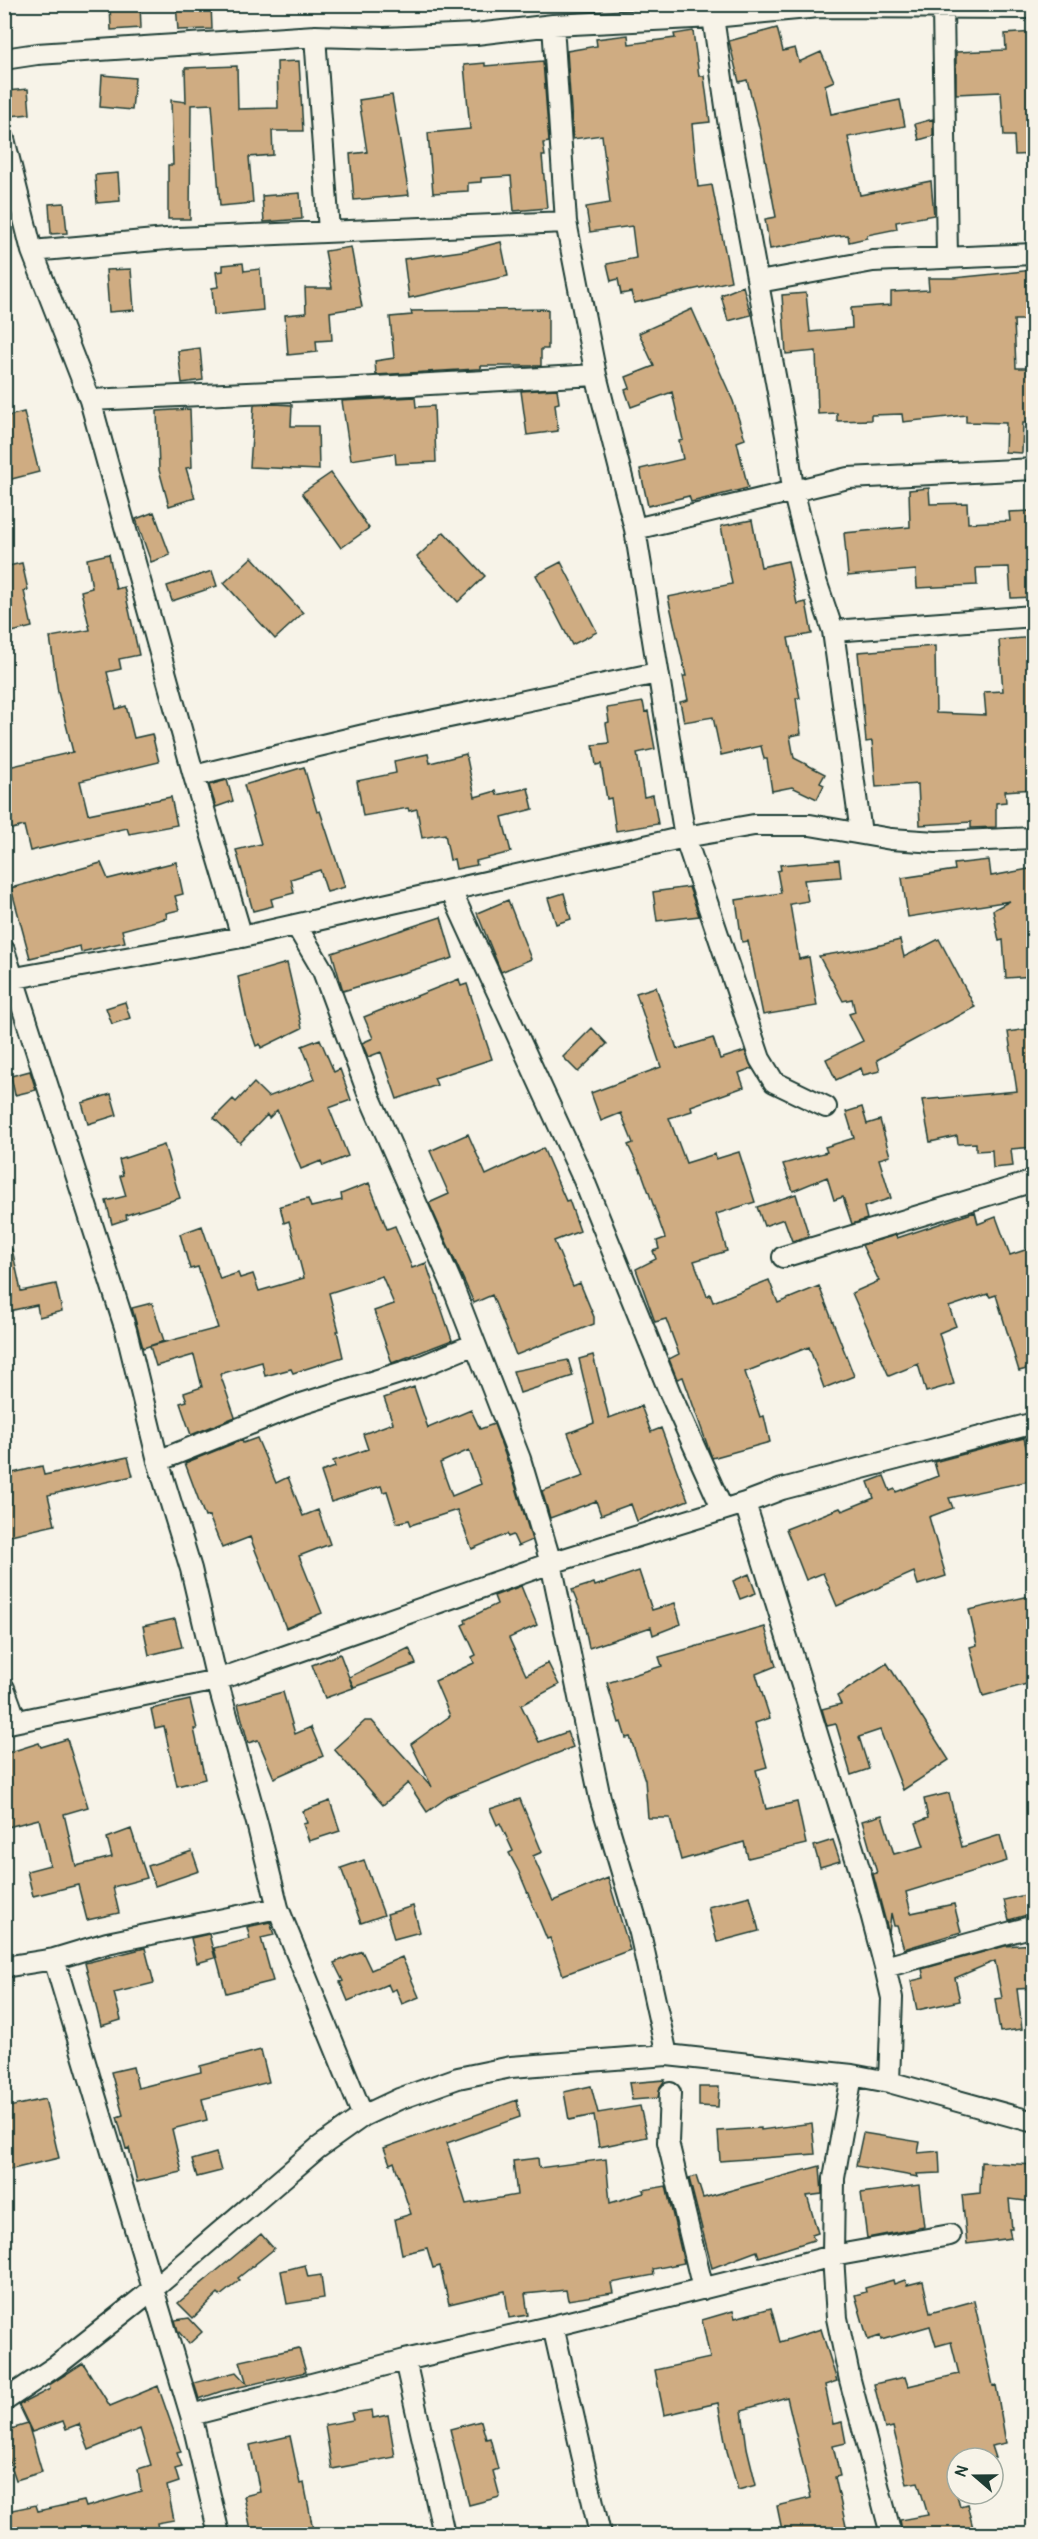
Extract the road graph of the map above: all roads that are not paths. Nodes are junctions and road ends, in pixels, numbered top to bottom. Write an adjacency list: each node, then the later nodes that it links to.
1 (955, 7): 2 (street); 3 (street); 12 (street)
2 (1034, 8)
3 (713, 17): 4 (street); 13 (street)
4 (553, 25): 5 (street); 8 (street)
5 (315, 36): 6 (street); 9 (street)
6 (4, 59)
7 (5, 143): 10 (street)
8 (567, 222): 9 (street); 14 (street)
9 (329, 231): 10 (street)
10 (32, 251): 15 (street)
11 (1034, 254): 12 (street)
12 (947, 257): 13 (street)
13 (759, 282): 17 (street)
14 (596, 375): 15 (street); 18 (street)
15 (90, 400): 22 (street)
16 (1034, 469): 17 (street)
17 (793, 490): 18 (street); 20 (street)
18 (635, 529): 21 (street)
19 (1034, 616): 20 (street)
20 (833, 631): 23 (street)
21 (657, 673): 22 (street); 24 (street)
22 (194, 776): 28 (street)
23 (861, 833): 24 (street); 25 (street)
24 (684, 837): 26 (street); 31 (street)
25 (1034, 838)
26 (451, 891): 27 (street); 38 (street)
27 (296, 925): 28 (street); 34 (street)
28 (242, 937): 30 (street)
29 (4, 950): 30 (street)
30 (8, 979): 36 (street)
31 (826, 1107)
32 (1034, 1181): 33 (street)
33 (783, 1257)
34 (475, 1344): 36 (street); 39 (street)
35 (1034, 1423): 37 (street)
36 (158, 1461): 40 (street)
37 (746, 1503): 38 (street); 47 (street)
38 (722, 1508): 39 (street)
39 (551, 1563): 40 (street); 48 (street)
40 (218, 1680): 42 (street); 43 (street)
41 (4, 1688): 42 (street)
42 (10, 1723)
43 (278, 1908): 45 (street); 52 (street)
44 (1034, 1926): 47 (street)
45 (54, 1959): 46 (street); 57 (street)
46 (4, 1967)
47 (885, 1967): 50 (street)
48 (667, 2055): 49 (street); 52 (street)
49 (852, 2074): 50 (street); 55 (street)
50 (889, 2082): 53 (street)
51 (670, 2093): 56 (street)
52 (363, 2116): 57 (street)
53 (1034, 2122)
54 (950, 2235): 55 (street)
55 (833, 2256): 56 (street); 65 (street)
56 (703, 2289): 58 (street)
57 (152, 2290): 60 (street); 61 (street)
58 (553, 2326): 59 (street); 64 (street)
59 (405, 2360): 61 (street); 63 (street)
60 (4, 2401)
61 (191, 2415): 62 (street)
62 (219, 2535)
63 (444, 2535)
64 (600, 2535)
65 (891, 2535)

